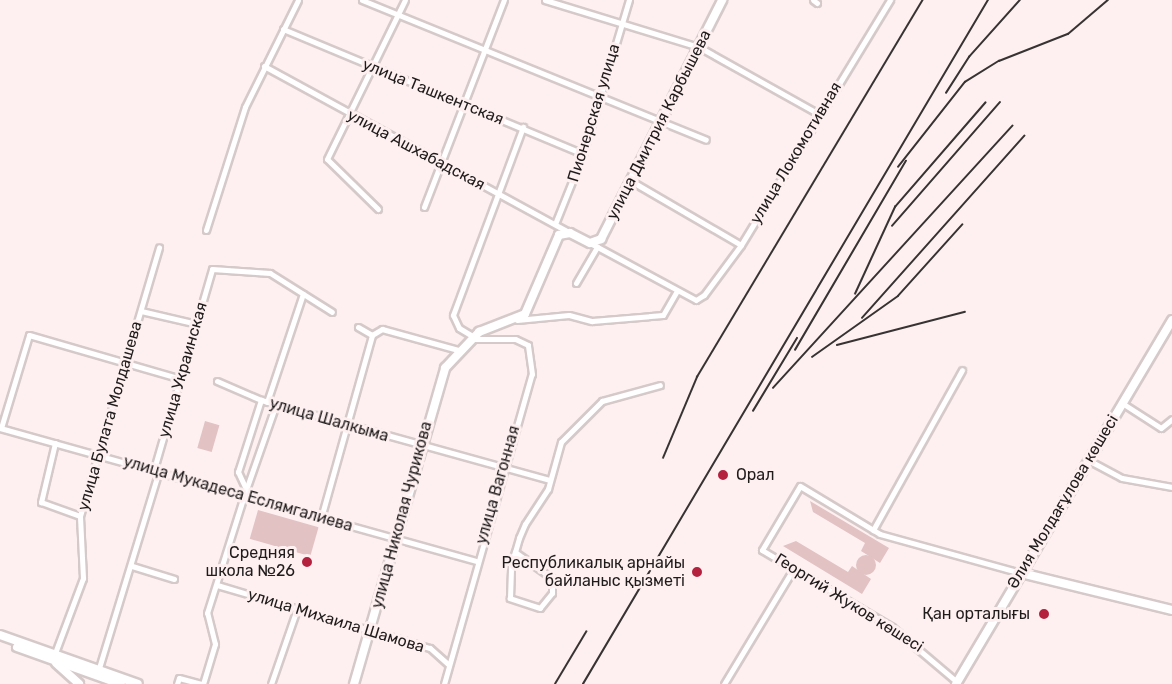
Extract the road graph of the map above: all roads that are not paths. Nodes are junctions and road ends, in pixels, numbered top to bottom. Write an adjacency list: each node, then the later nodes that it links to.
1 (298, 0): 11 (street)
2 (362, 0): 9 (street)
3 (405, 0): 9 (street)
4 (504, 0): 13 (street)
5 (545, 0): 10 (street)
6 (629, 0): 10 (street, Пионерская улица)
7 (722, 0): 12 (street, улица Дмитрия Карбышева)
8 (890, 0): 18 (street, улица Локомотивная)
9 (399, 15): 13 (street); 15 (street)
10 (622, 26): 12 (street); 16 (street, Пионерская улица)
11 (283, 29): 14 (street); 15 (street, улица Ташкентская)
12 (699, 47): 18 (street); 20 (street, улица Дмитрия Карбышева)
13 (486, 48): 16 (street); 17 (street)
14 (264, 66): 19 (street, улица Ашхабадская); 30 (street)
15 (374, 68): 17 (street, улица Ташкентская); 19 (street)
16 (602, 94): 20 (street); 23 (street, Пионерская улица)
17 (464, 104): 21 (street, улица Ташкентская); 24 (street)
18 (819, 114): 33 (street, улица Локомотивная)
19 (349, 115): 24 (street, улица Ашхабадская); 28 (street)
20 (662, 120): 22 (street); 25 (street, улица Дмитрия Карбышева)
21 (523, 127): 23 (street, улица Ташкентская); 26 (street)
22 (706, 140)
23 (584, 154): 29 (street, Пионерская улица)
24 (441, 164): 26 (street, улица Ашхабадская); 27 (street)
25 (631, 181): 32 (street, улица Дмитрия Карбышева); 33 (street)
26 (495, 192): 29 (street, улица Ашхабадская); 45 (street)
27 (424, 207)
28 (378, 209)
29 (555, 224): 31 (street, улица Ашхабадская)
30 (206, 230)
31 (570, 232): 32 (street); 40 (street, улица Николая Чурикова)
32 (593, 245): 35 (street, улица Дмитрия Карбышева); 36 (street)
33 (741, 245): 36 (street, улица Локомотивная)
34 (159, 247): 38 (street, улица Булата Молдашева)
35 (576, 283)
36 (677, 291): 40 (street)
37 (303, 294): 39 (street); 42 (street, улица Украинская); 52 (street)
38 (141, 311): 42 (street); 47 (street, улица Булата Молдашева)
39 (332, 312)
40 (515, 320): 45 (street, улица Николая Чурикова)
41 (1172, 320): 53 (street, Әлия Молдағұлова көшесі)
42 (197, 324): 49 (street, улица Украинская)
43 (358, 327): 44 (street)
44 (372, 335): 46 (street); 56 (street)
45 (471, 338): 46 (street, улица Николая Чурикова); 63 (street, улица Вагонная)
46 (458, 350): 59 (street, улица Николая Чурикова)
47 (126, 363): 49 (street); 57 (street); 60 (street, улица Булата Молдашева)
48 (962, 370): 70 (street)
49 (181, 379): 62 (street, улица Украинская)
50 (217, 381): 52 (street, улица Шалкыма)
51 (660, 385): 64 (street)
52 (264, 401): 54 (street, улица Шалкыма); 66 (street)
53 (1122, 403): 55 (street); 61 (street, Әлия Молдағұлова көшесі)
54 (276, 404): 56 (street, улица Шалкыма); 66 (street)
55 (1172, 419)
56 (346, 424): 59 (street, улица Шалкыма); 69 (street)
57 (0, 428): 58 (street, улица Мукадеса Еслямгалиева)
58 (55, 443): 60 (street, улица Мукадеса Еслямгалиева); 68 (street)
59 (420, 447): 63 (street, улица Шалкыма); 71 (street, улица Николая Чурикова)
60 (96, 455): 62 (street, улица Мукадеса Еслямгалиева); 68 (street, улица Булата Молдашева)
61 (1088, 460): 65 (street); 76 (street, Әлия Молдағұлова көшесі)
62 (157, 470): 67 (street, улица Мукадеса Еслямгалиева); 74 (street, улица Украинская)
63 (503, 470): 64 (street, улица Шалкыма); 73 (street, улица Вагонная)
64 (549, 480): 72 (street)
65 (1172, 487)
66 (246, 489): 67 (street)
67 (244, 496): 69 (street, улица Мукадеса Еслямгалиева); 78 (street)
68 (80, 516): 83 (street, улица Булата Молдашева)
69 (321, 518): 71 (street, улица Мукадеса Еслямгалиева)
70 (873, 530): 75 (street, Георгий Жуков көшесі); 76 (street)
71 (395, 538): 73 (street, улица Мукадеса Еслямгалиева); 81 (street, улица Николая Чурикова)
72 (515, 552): 72 (street)
73 (476, 561): 84 (street, улица Вагонная)
74 (132, 566): 77 (street); 85 (street, улица Украинская)
75 (794, 568): 89 (street, Георгий Жуков көшесі); 96 (street)
76 (1021, 573): 80 (street); 89 (street, Әлия Молдағұлова көшесі)
77 (174, 579)
78 (217, 585): 79 (street, улица Михаила Шамова); 92 (street)
79 (297, 609): 81 (street, улица Михаила Шамова); 93 (street)
80 (1172, 610)
81 (370, 631): 84 (street, улица Михаила Шамова); 94 (street, улица Николая Чурикова)
82 (1, 638): 83 (main road)
83 (51, 655): 85 (main road); 86 (main road); 90 (street)
84 (449, 665): 95 (street, улица Вагонная)
85 (99, 668): 86 (main road)
86 (106, 678): 88 (main road)
87 (178, 681): 92 (street)
88 (119, 682): 91 (main road)
89 (957, 683)
90 (79, 684)
91 (138, 684)
92 (202, 684)
93 (271, 684)
94 (354, 684)
95 (444, 684)
96 (724, 684)

